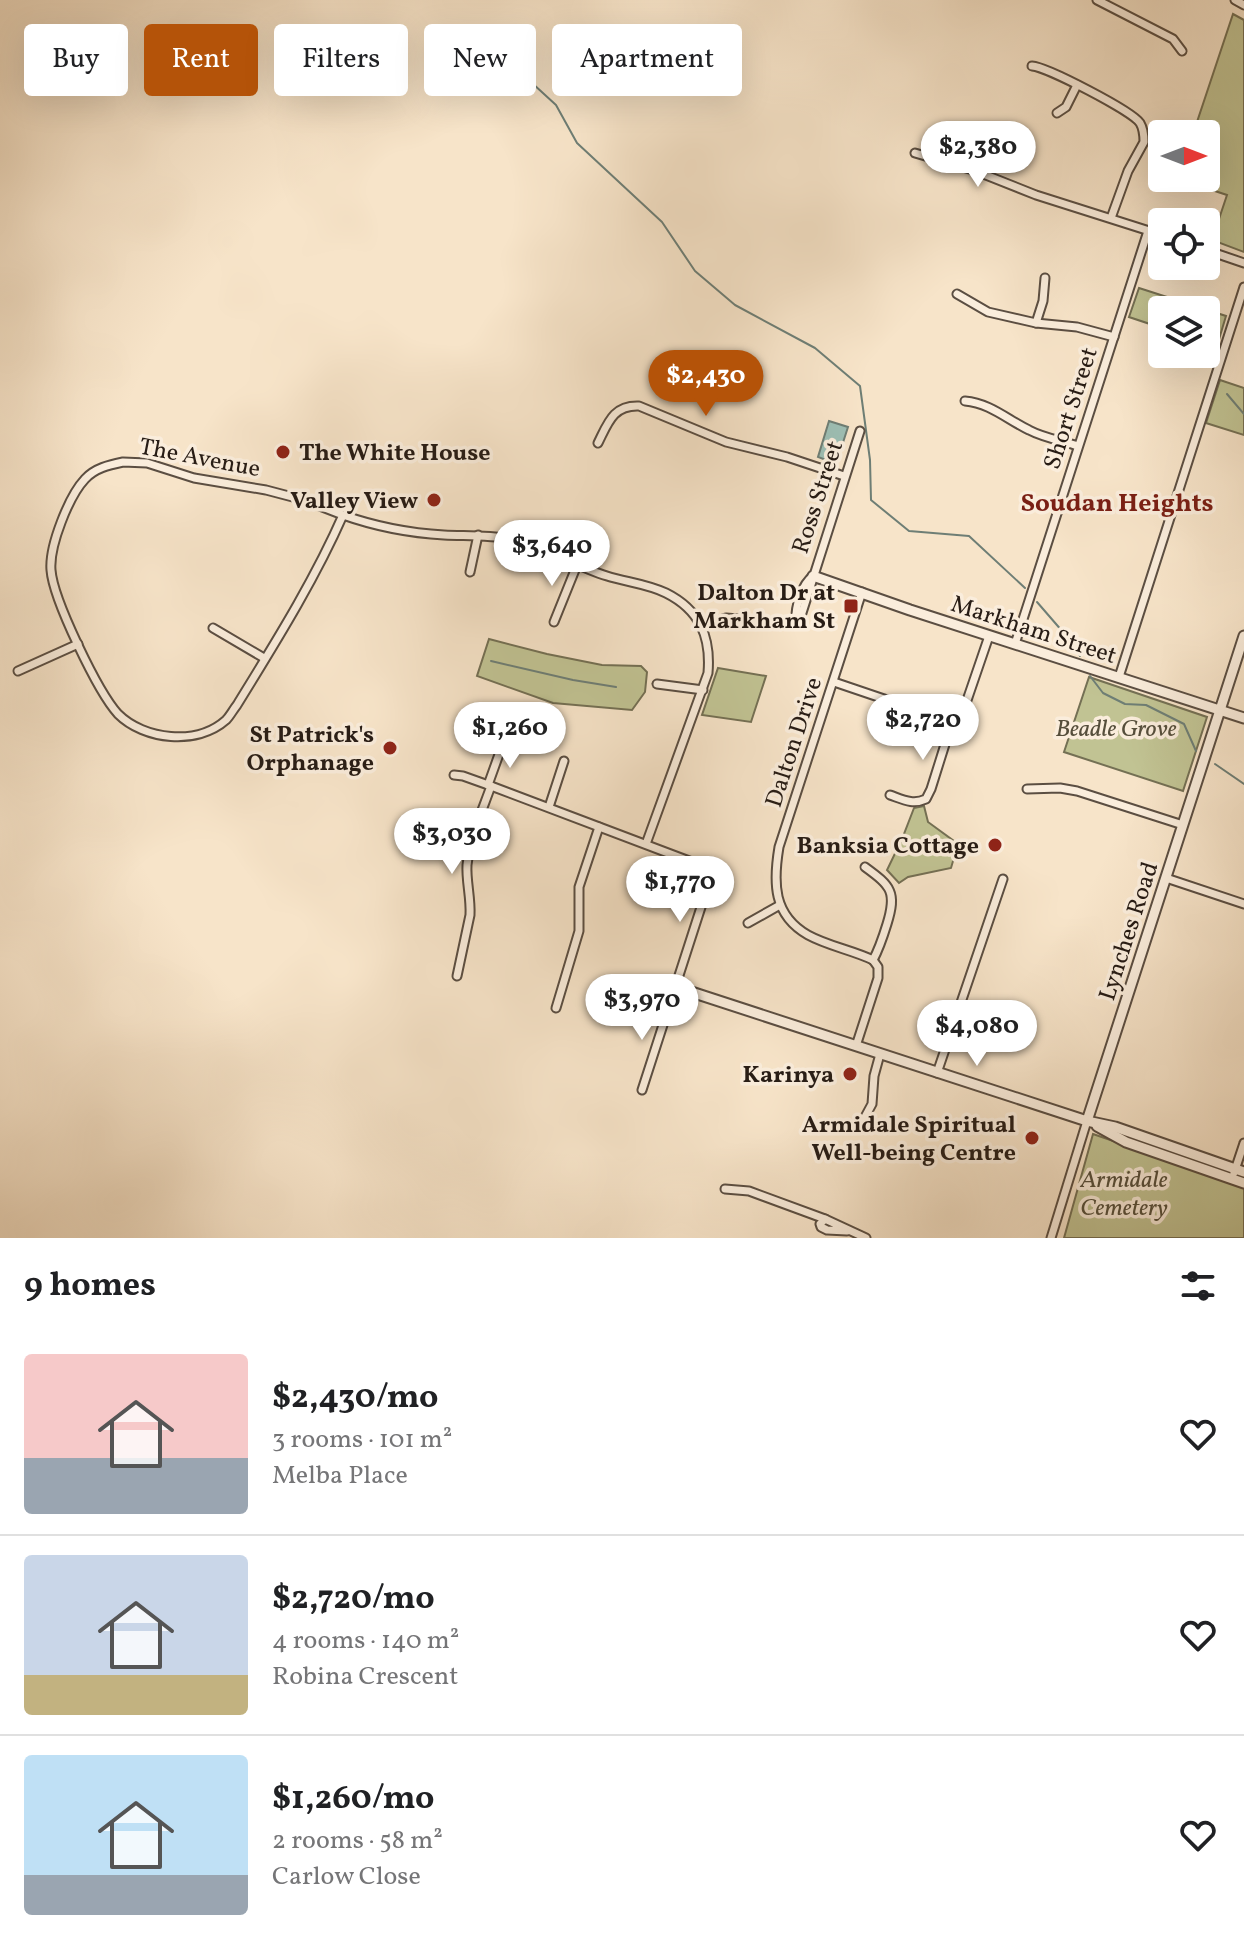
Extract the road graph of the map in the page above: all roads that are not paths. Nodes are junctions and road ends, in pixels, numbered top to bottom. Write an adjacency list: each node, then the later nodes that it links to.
1 (1097, 0): 5 (street)
2 (1125, 0): 5 (street)
3 (1235, 0): 4 (street)
4 (1244, 5)
5 (1119, 11): 6 (street)
6 (1182, 51)
7 (1032, 66): 8 (street)
8 (1077, 85): 9 (street); 11 (street)
9 (1057, 113)
10 (915, 153): 11 (street)
11 (1111, 218): 12 (street)
12 (1148, 231): 19 (street, Short Street)
13 (1220, 255): 14 (street)
14 (1244, 263)
15 (1045, 278): 18 (street)
16 (1244, 287): 40 (street)
17 (957, 294): 18 (street)
18 (1036, 323): 19 (street)
19 (1114, 337): 23 (street, Short Street)
20 (965, 401): 23 (street)
21 (860, 431): 24 (street, Ross Street)
22 (598, 443): 24 (street)
23 (1078, 446): 37 (street, Short Street)
24 (844, 476): 29 (street, Ross Street)
25 (343, 515): 26 (street, The Avenue); 36 (street, The Avenue); 38 (street, The Avenue)
26 (478, 535): 27 (street, The Avenue); 28 (street)
27 (577, 565): 31 (street); 32 (street, The Avenue)
28 (470, 572)
29 (813, 576): 30 (street, Markham Street); 32 (street, Ross Street)
30 (862, 592): 34 (street, Markham Street); 41 (street, Dalton Drive)
31 (554, 622)
32 (702, 626): 43 (street)
33 (213, 628): 38 (street)
34 (989, 636): 37 (street, Markham Street); 46 (street)
35 (1244, 636): 44 (street, Lynches Road)
36 (78, 644): 38 (street, The Avenue); 39 (street)
37 (1015, 644): 40 (street, Markham Street)
38 (264, 658)
39 (18, 671)
40 (1119, 677): 44 (street, Markham Street)
41 (834, 682): 46 (street); 61 (street, Dalton Drive)
42 (657, 684): 43 (street)
43 (703, 690): 56 (street)
44 (1220, 711): 45 (street, Markham Street); 54 (street, Lynches Road)
45 (1244, 718)
46 (952, 722): 52 (street)
47 (502, 746): 50 (street)
48 (564, 761): 53 (street)
49 (454, 775): 50 (street)
50 (490, 785): 53 (street); 64 (street)
51 (1027, 789): 54 (street)
52 (890, 795)
53 (549, 807): 55 (street)
54 (1183, 825): 58 (street, Lynches Road)
55 (599, 827): 56 (street); 66 (street)
56 (646, 844): 65 (street)
57 (865, 867): 63 (street)
58 (1166, 878): 60 (street); 71 (street, Lynches Road)
59 (1003, 879): 69 (street)
60 (1244, 904)
61 (780, 905): 62 (street); 63 (street)
62 (748, 923)
63 (873, 960): 67 (street)
64 (457, 976)
65 (676, 987): 67 (street); 70 (street)
66 (556, 1008)
67 (856, 1046): 68 (street)
68 (880, 1054): 69 (street); 72 (street)
69 (937, 1073): 71 (street)
70 (642, 1090)
71 (1087, 1121): 74 (street); 78 (street, Lynches Road)
72 (859, 1128)
73 (1244, 1143): 74 (street)
74 (1237, 1173): 75 (street)
75 (1244, 1183)
76 (725, 1189): 77 (street)
77 (866, 1238)
78 (1051, 1238)

